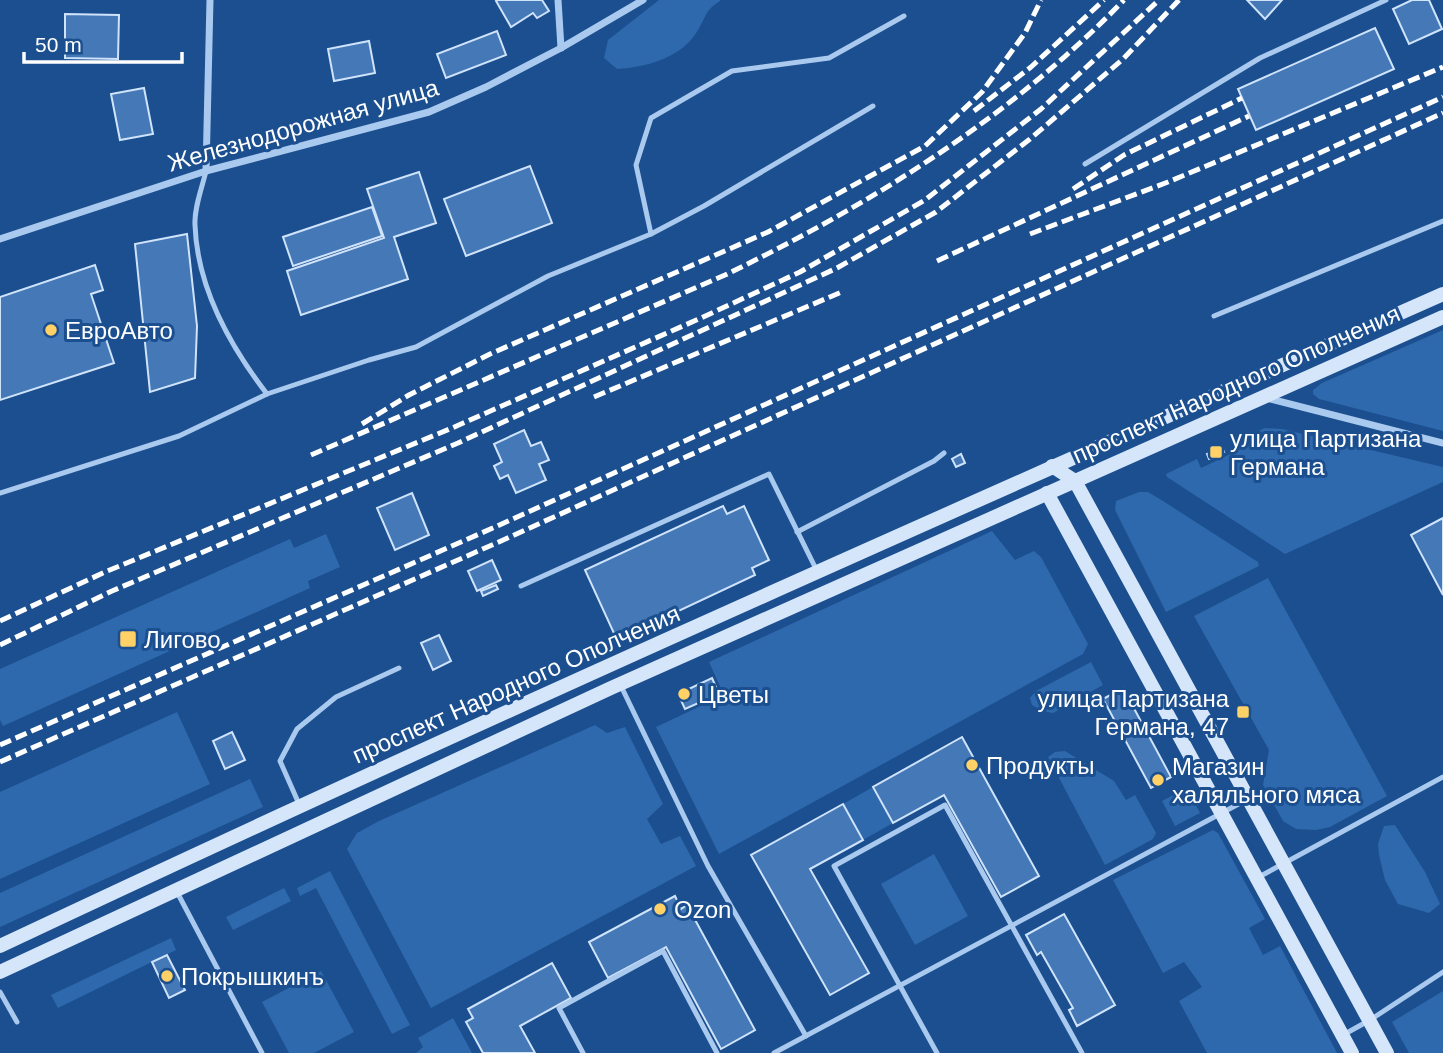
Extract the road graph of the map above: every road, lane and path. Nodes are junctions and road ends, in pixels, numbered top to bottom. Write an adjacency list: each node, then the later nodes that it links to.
1 (210, 0): 9 (street)
2 (558, 0): 6 (street)
3 (642, 0): 6 (street, Железнодорожная улица)
4 (1386, 0): 8 (lane)
5 (904, 16): 11 (lane)
6 (561, 48): 9 (street, Железнодорожная улица)
7 (873, 106): 11 (lane)
8 (1085, 164)
9 (206, 171): 12 (street, Железнодорожная улица); 16 (lane)
10 (1443, 221): 14 (lane)
11 (651, 234): 16 (lane)
12 (0, 239)
13 (1443, 294): 20 (main road, проспект Народного Ополчения)
14 (1214, 316)
15 (1443, 317): 17 (main road, проспект Народного Ополчения)
16 (267, 394): 22 (lane)
17 (1263, 397): 18 (street); 21 (main road, проспект Народного Ополчения)
18 (1443, 443)
19 (944, 453): 24 (lane)
20 (1052, 466): 21 (main road); 23 (main road, проспект Народного Ополчения); 25 (main road, проспект Народного Ополчения)
21 (1075, 481): 23 (main road, проспект Народного Ополчения); 30 (main road)
22 (0, 493)
23 (1047, 493): 28 (main road, проспект Народного Ополчения); 32 (main road)
24 (797, 532): 25 (lane); 26 (lane)
25 (818, 572): 31 (main road, проспект Народного Ополчения)
26 (521, 586)
27 (399, 668): 31 (lane)
28 (620, 684): 35 (main road, проспект Народного Ополчения); 45 (lane)
29 (1443, 777): 33 (lane)
30 (1249, 799): 32 (lane); 33 (main road)
31 (300, 807): 37 (main road, проспект Народного Ополчения)
32 (1222, 813): 34 (main road); 36 (lane)
33 (1284, 863): 34 (lane); 42 (main road)
34 (1257, 878): 44 (main road)
35 (177, 891): 38 (main road, проспект Народного Ополчения); 46 (lane)
36 (1012, 926): 40 (lane); 40 (lane); 51 (lane)
37 (0, 946)
38 (0, 972)
39 (1443, 972): 42 (lane)
40 (900, 986): 45 (lane); 50 (lane)
41 (0, 992): 43 (lane)
42 (1370, 1020): 44 (lane); 53 (main road)
43 (17, 1022)
44 (1343, 1035): 52 (main road)
45 (806, 1036): 49 (lane)
46 (262, 1053)
47 (583, 1053): 48 (lane)
48 (717, 1053)
49 (774, 1053)
50 (937, 1053)
51 (1082, 1053)
52 (1352, 1053)
53 (1387, 1053)

